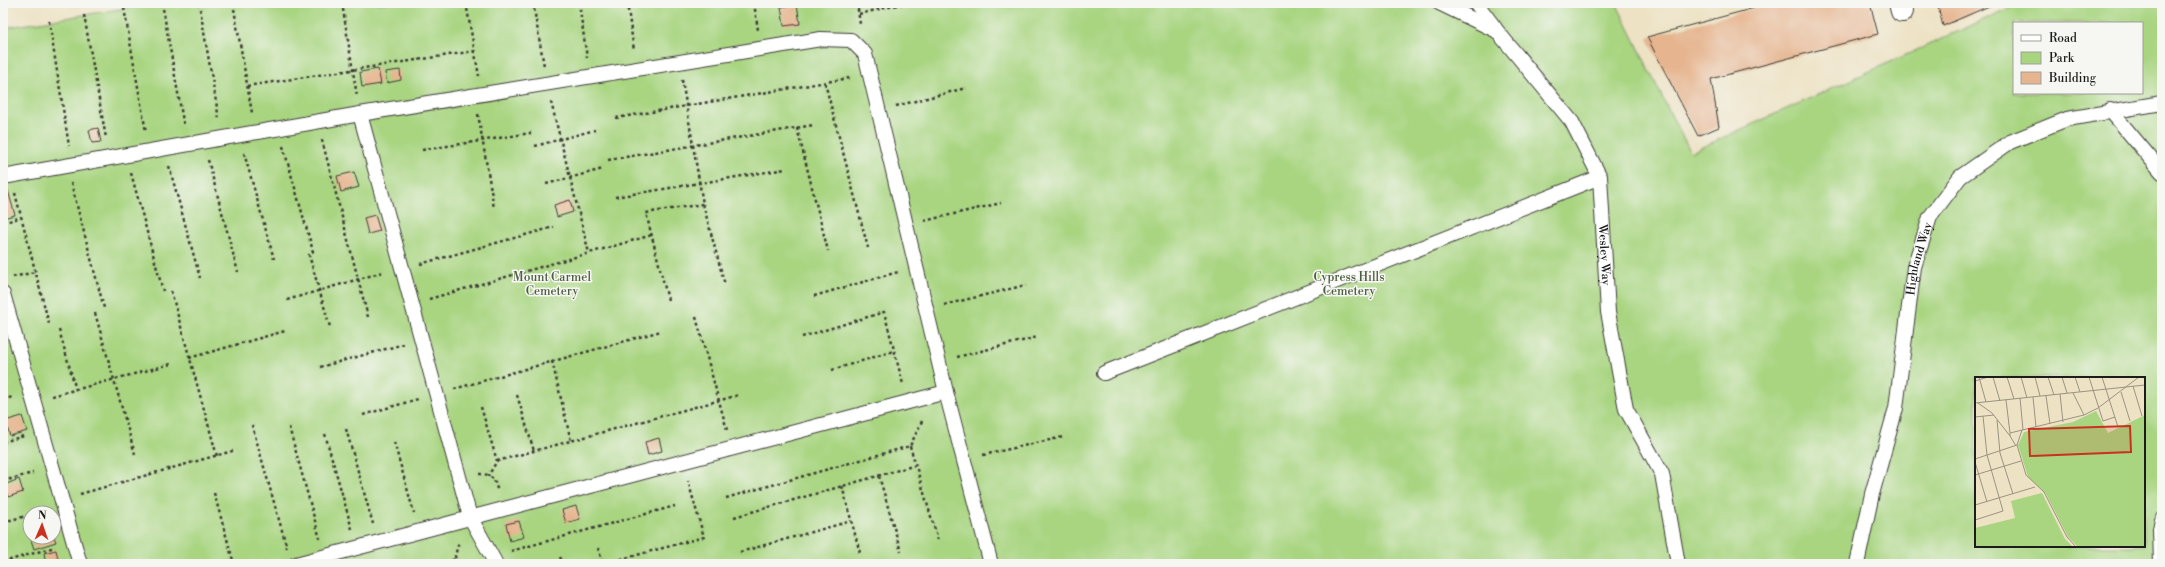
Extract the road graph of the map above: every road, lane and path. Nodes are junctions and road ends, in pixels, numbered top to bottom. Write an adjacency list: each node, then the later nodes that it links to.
1 (162, 3): 49 (path)
2 (200, 3): 45 (path)
3 (233, 3): 28 (path)
4 (342, 3): 22 (path)
5 (466, 3): 19 (path)
6 (533, 3): 27 (path)
7 (579, 3): 24 (path)
8 (627, 3): 21 (path)
9 (754, 3): 18 (path)
10 (906, 3): 14 (path)
11 (1439, 3): 17 (lane, Wesley Way)
12 (1476, 3): 17 (lane)
13 (124, 8): 54 (path)
14 (859, 14)
15 (84, 15): 56 (path)
16 (49, 21): 58 (path)
17 (1497, 31): 64 (lane, Wesley Way)
18 (761, 49): 20 (lane); 23 (lane)
19 (475, 50): 22 (path); 25 (path)
20 (679, 62): 21 (lane); 32 (path)
21 (638, 69): 24 (lane)
22 (353, 70): 28 (path); 35 (path)
23 (870, 75): 26 (path); 34 (lane)
24 (590, 77): 27 (lane)
25 (480, 79)
26 (825, 82): 32 (path); 76 (path)
27 (547, 84): 30 (lane); 46 (path)
28 (247, 86): 43 (path)
29 (966, 88): 34 (path)
30 (474, 95): 35 (lane); 47 (path)
31 (2162, 102): 33 (lane, Highland Way)
32 (686, 106): 36 (path); 51 (path)
33 (2110, 110): 61 (lane); 186 (lane, Highland Way)
34 (879, 111): 73 (lane)
35 (360, 114): 37 (lane); 80 (lane)
36 (616, 118)
37 (317, 122): 39 (lane); 86 (path)
38 (814, 125): 40 (path)
39 (278, 128): 43 (lane); 89 (path)
40 (797, 128): 51 (path); 77 (path)
41 (595, 130): 46 (path)
42 (531, 132): 47 (path)
43 (255, 133): 44 (lane)
44 (239, 135): 45 (lane); 79 (path)
45 (223, 138): 48 (lane)
46 (561, 139): 50 (path); 63 (path)
47 (482, 140): 53 (path); 70 (path)
48 (203, 142): 49 (lane); 83 (path)
49 (187, 144): 52 (lane)
50 (535, 146)
51 (693, 146): 57 (path); 65 (path)
52 (164, 148): 54 (lane); 85 (path)
53 (422, 150)
54 (149, 151): 55 (lane)
55 (126, 155): 56 (lane); 90 (path)
56 (110, 158): 58 (lane)
57 (608, 160)
58 (69, 165): 62 (lane); 97 (path)
59 (603, 169): 63 (path)
60 (785, 169): 65 (path)
61 (2162, 172)
62 (6, 176): 71 (path)
63 (570, 177): 66 (path); 78 (path)
64 (1600, 177): 117 (lane); 185 (lane, Wesley Way)
65 (699, 183): 67 (path); 69 (path)
66 (546, 184)
67 (615, 197)
68 (1001, 203): 73 (path)
69 (703, 204): 75 (path); 87 (path)
70 (494, 208)
71 (21, 218): 72 (path); 82 (path)
72 (3, 223)
73 (906, 226): 98 (lane)
74 (554, 227): 80 (path)
75 (652, 235): 78 (path); 95 (path)
76 (868, 248)
77 (828, 251)
78 (589, 253): 96 (path)
79 (274, 259)
80 (402, 268): 86 (path); 96 (lane)
81 (901, 271): 93 (path)
82 (35, 272): 84 (path); 102 (path)
83 (238, 272)
84 (9, 278)
85 (200, 278)
86 (358, 279): 89 (path); 100 (path)
87 (725, 285)
88 (1026, 285): 98 (path)
89 (320, 290): 94 (path); 103 (path)
90 (162, 291)
91 (170, 291): 111 (path)
92 (3, 294): 124 (lane)
93 (814, 296)
94 (287, 300)
95 (668, 300)
96 (412, 304): 109 (lane)
97 (104, 308)
98 (926, 309): 113 (lane)
99 (95, 313): 118 (path)
100 (368, 316)
101 (696, 317): 125 (path)
102 (49, 324)
103 (330, 327)
104 (59, 330): 119 (path)
105 (285, 331): 111 (path)
106 (661, 331): 112 (path)
107 (802, 337): 110 (path)
108 (1038, 337): 113 (path)
109 (421, 339): 115 (path); 120 (lane)
110 (894, 351): 116 (path); 126 (path)
111 (190, 358): 141 (path)
112 (552, 361): 120 (path); 134 (path)
113 (939, 362): 121 (lane)
114 (171, 364): 118 (path)
115 (320, 367)
116 (832, 370)
117 (1104, 373)
118 (114, 379): 119 (path); 140 (path)
119 (76, 390): 124 (path)
120 (436, 394): 128 (path); 149 (lane)
121 (940, 394): 126 (lane); 136 (path); 142 (lane)
122 (517, 395): 139 (path)
123 (739, 395): 125 (path)
124 (34, 401): 146 (lane)
125 (719, 401): 134 (path); 137 (path)
126 (908, 402): 137 (lane)
127 (481, 407): 143 (path)
128 (363, 415)
129 (252, 425): 169 (path)
130 (289, 427): 173 (path)
131 (346, 429): 166 (path)
132 (325, 434): 167 (path)
133 (1063, 437): 142 (path)
134 (571, 440): 139 (path)
135 (394, 442): 163 (path)
136 (910, 446): 145 (path); 153 (path)
137 (731, 448): 144 (lane)
138 (236, 450): 141 (path)
139 (534, 450): 143 (path)
140 (135, 454)
141 (216, 456): 154 (path)
142 (963, 460): 184 (lane)
143 (497, 461): 147 (path)
144 (683, 461): 156 (lane); 183 (path)
145 (916, 465): 148 (path); 164 (path)
146 (53, 468): 150 (path); 154 (lane)
147 (488, 476): 149 (path); 156 (path)
148 (879, 476): 151 (path); 172 (path)
149 (459, 477): 158 (lane)
150 (3, 481)
151 (842, 486): 159 (path); 161 (path)
152 (214, 493): 179 (path)
153 (726, 498)
154 (62, 500): 165 (lane)
155 (675, 506): 176 (path)
156 (498, 510): 158 (lane)
157 (22, 517): 162 (path)
158 (470, 517): 163 (lane); 176 (lane)
159 (734, 517)
160 (2162, 520): 187 (lane)
161 (851, 521): 170 (path); 171 (path)
162 (3, 522)
163 (419, 531): 166 (lane)
164 (938, 540)
165 (74, 542): 177 (path); 178 (lane)
166 (378, 542): 167 (lane)
167 (357, 548): 173 (lane)
168 (598, 548): 183 (path)
169 (288, 549)
170 (740, 552)
171 (860, 552)
172 (901, 552)
173 (325, 556): 180 (lane)
174 (560, 557): 182 (path)
175 (456, 559): 181 (path)
176 (494, 560)
177 (3, 562)
178 (80, 564)
179 (234, 564)
180 (296, 564)
181 (440, 564)
182 (563, 564)
183 (603, 564)
184 (991, 564)
185 (1678, 564)
186 (1857, 564)
187 (2161, 564)

